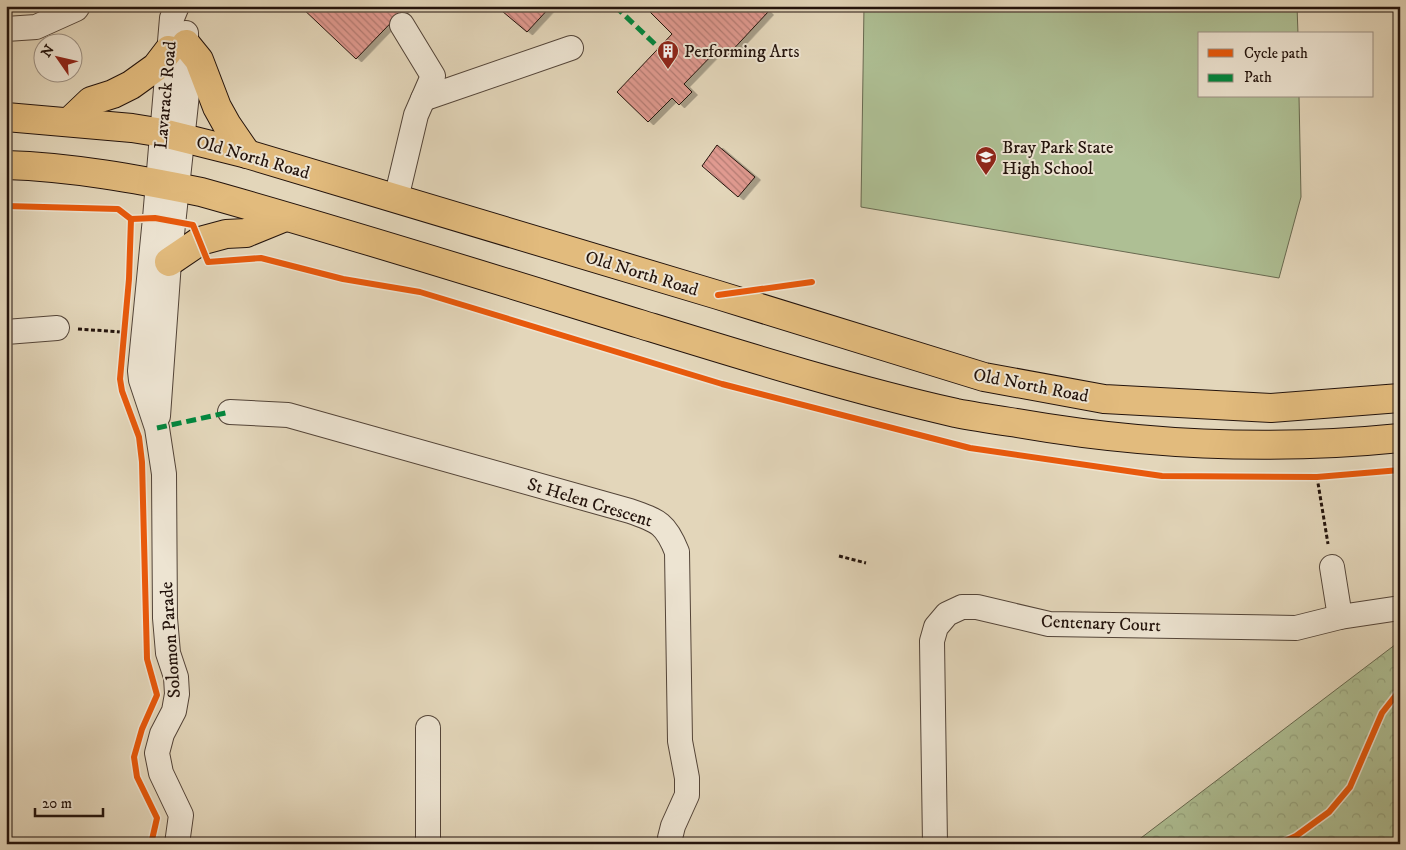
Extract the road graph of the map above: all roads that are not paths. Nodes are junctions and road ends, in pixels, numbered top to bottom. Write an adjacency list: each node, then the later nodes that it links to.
1 (78, 6): 5 (street)
2 (177, 6): 6 (street, Lavarack Road)
3 (181, 6): 6 (street, Lavarack Road)
4 (402, 25): 8 (street)
5 (6, 30)
6 (177, 47): 10 (main road); 11 (street, Lavarack Road); 12 (main road)
7 (571, 48): 8 (street)
8 (423, 99): 15 (street)
9 (6, 117): 10 (main road, Old North Road)
10 (70, 121): 11 (main road, Old North Road)
11 (172, 136): 12 (main road, Old North Road); 14 (street, Lavarack Road)
12 (247, 154): 15 (main road, Old North Road)
13 (6, 165): 14 (main road)
14 (167, 186): 16 (main road); 17 (street, Solomon Parade); 22 (street, Solomon Parade)
15 (396, 199): 20 (main road, Old North Road)
16 (285, 217): 17 (main road); 23 (main road)
17 (169, 262): 22 (street, Solomon Parade)
18 (58, 328): 19 (street)
19 (6, 332)
20 (1400, 398)
21 (230, 412): 30 (street, St Helen Crescent)
22 (157, 428): 28 (street, Solomon Parade)
23 (1400, 438)
24 (1332, 567): 26 (street)
25 (1400, 608): 26 (street, Centenary Court)
26 (1340, 616): 31 (street, Centenary Court)
27 (428, 728): 29 (street)
28 (177, 844)
29 (428, 844)
30 (671, 844)
31 (935, 844)

